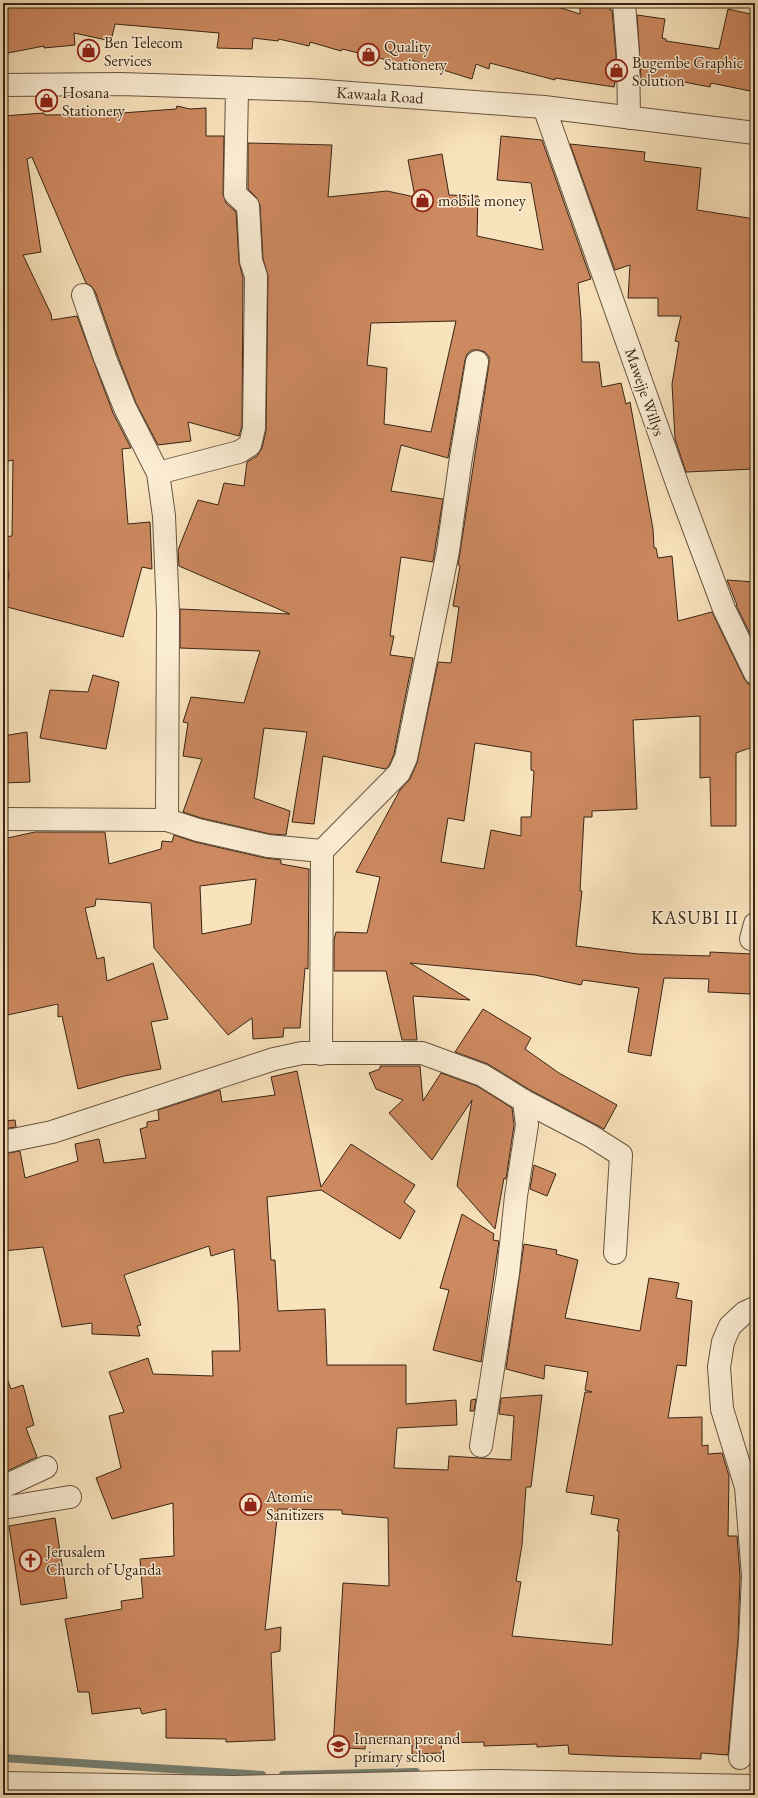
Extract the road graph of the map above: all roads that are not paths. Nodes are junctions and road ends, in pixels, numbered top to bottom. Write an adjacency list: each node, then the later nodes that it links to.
1 (624, 3): 5 (street)
2 (3, 85): 3 (street, Kawaala Road)
3 (238, 89): 4 (street, Kawaala Road); 9 (street)
4 (544, 107): 5 (street, Kawaala Road); 10 (street, Mawejje Willys)
5 (629, 118): 6 (street, Kawaala Road)
6 (755, 134)
7 (83, 295): 9 (street)
8 (477, 362): 13 (street)
9 (158, 473): 12 (street)
10 (755, 673)
11 (3, 819): 12 (street)
12 (167, 820): 13 (street)
13 (322, 851): 14 (street)
14 (321, 1054): 15 (street); 16 (street)
15 (524, 1101): 17 (street); 19 (street)
16 (3, 1142)
17 (615, 1253)
18 (755, 1308): 24 (street)
19 (481, 1446)
20 (46, 1467): 21 (street)
21 (3, 1487)
22 (70, 1497): 23 (street)
23 (3, 1508)
24 (740, 1758)
25 (3, 1783): 26 (street)
26 (755, 1786)

